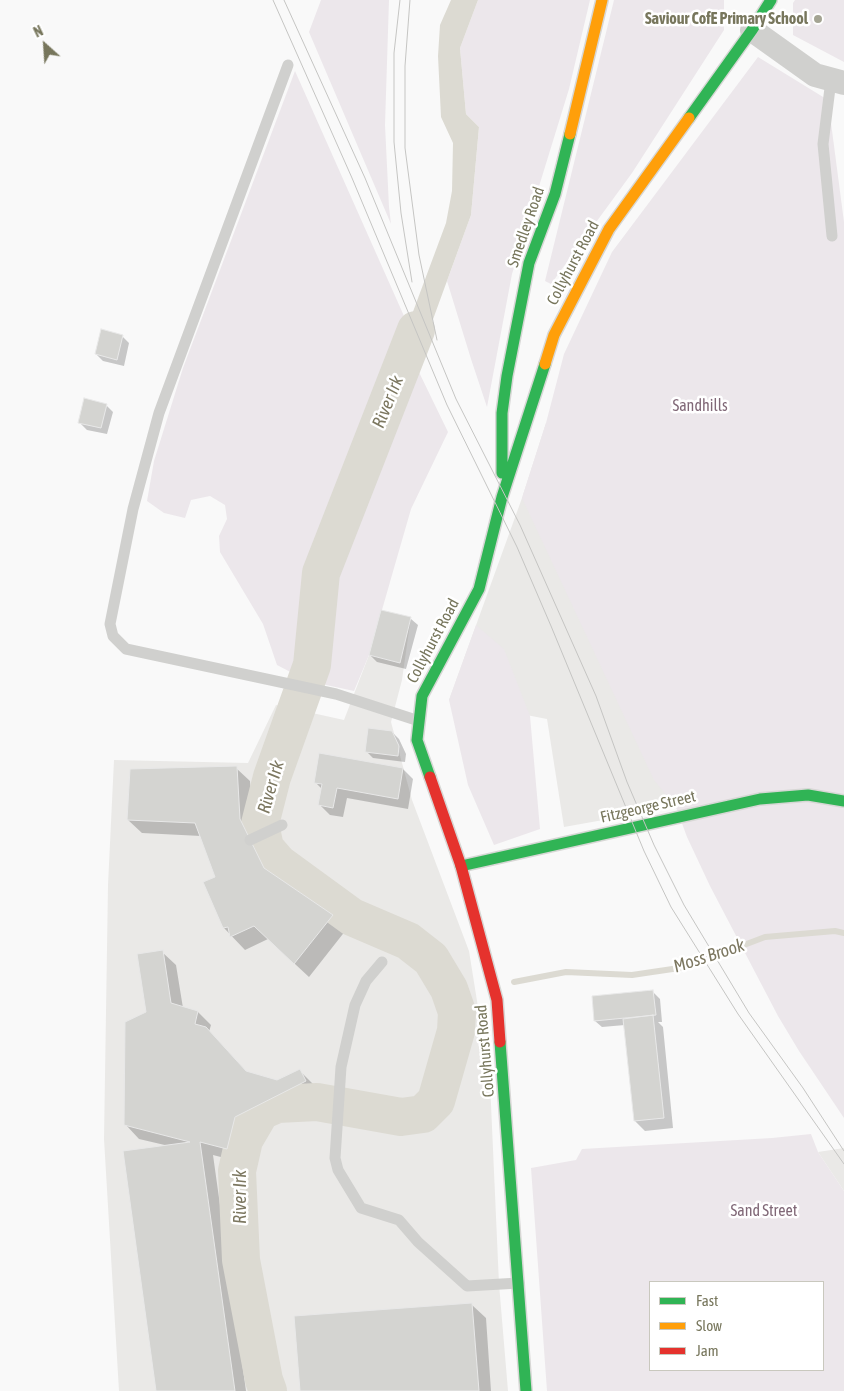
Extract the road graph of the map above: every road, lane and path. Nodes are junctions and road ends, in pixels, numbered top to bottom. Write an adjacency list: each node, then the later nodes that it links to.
1 (602, 0): 7 (street, Smedley Road)
2 (771, 0): 3 (street, Collyhurst Road)
3 (752, 30): 5 (street); 7 (street, Collyhurst Road)
4 (288, 65): 8 (lane)
5 (838, 81): 6 (lane)
6 (832, 236)
7 (502, 497): 8 (street, Collyhurst Road)
8 (419, 721): 12 (street, Collyhurst Road)
9 (844, 801): 12 (street, Fitzgeorge Street)
10 (282, 826): 11 (lane)
11 (250, 840)
12 (461, 866): 14 (street, Collyhurst Road)
13 (382, 962): 14 (lane)
14 (519, 1283): 15 (street, Collyhurst Road)
15 (526, 1391)

